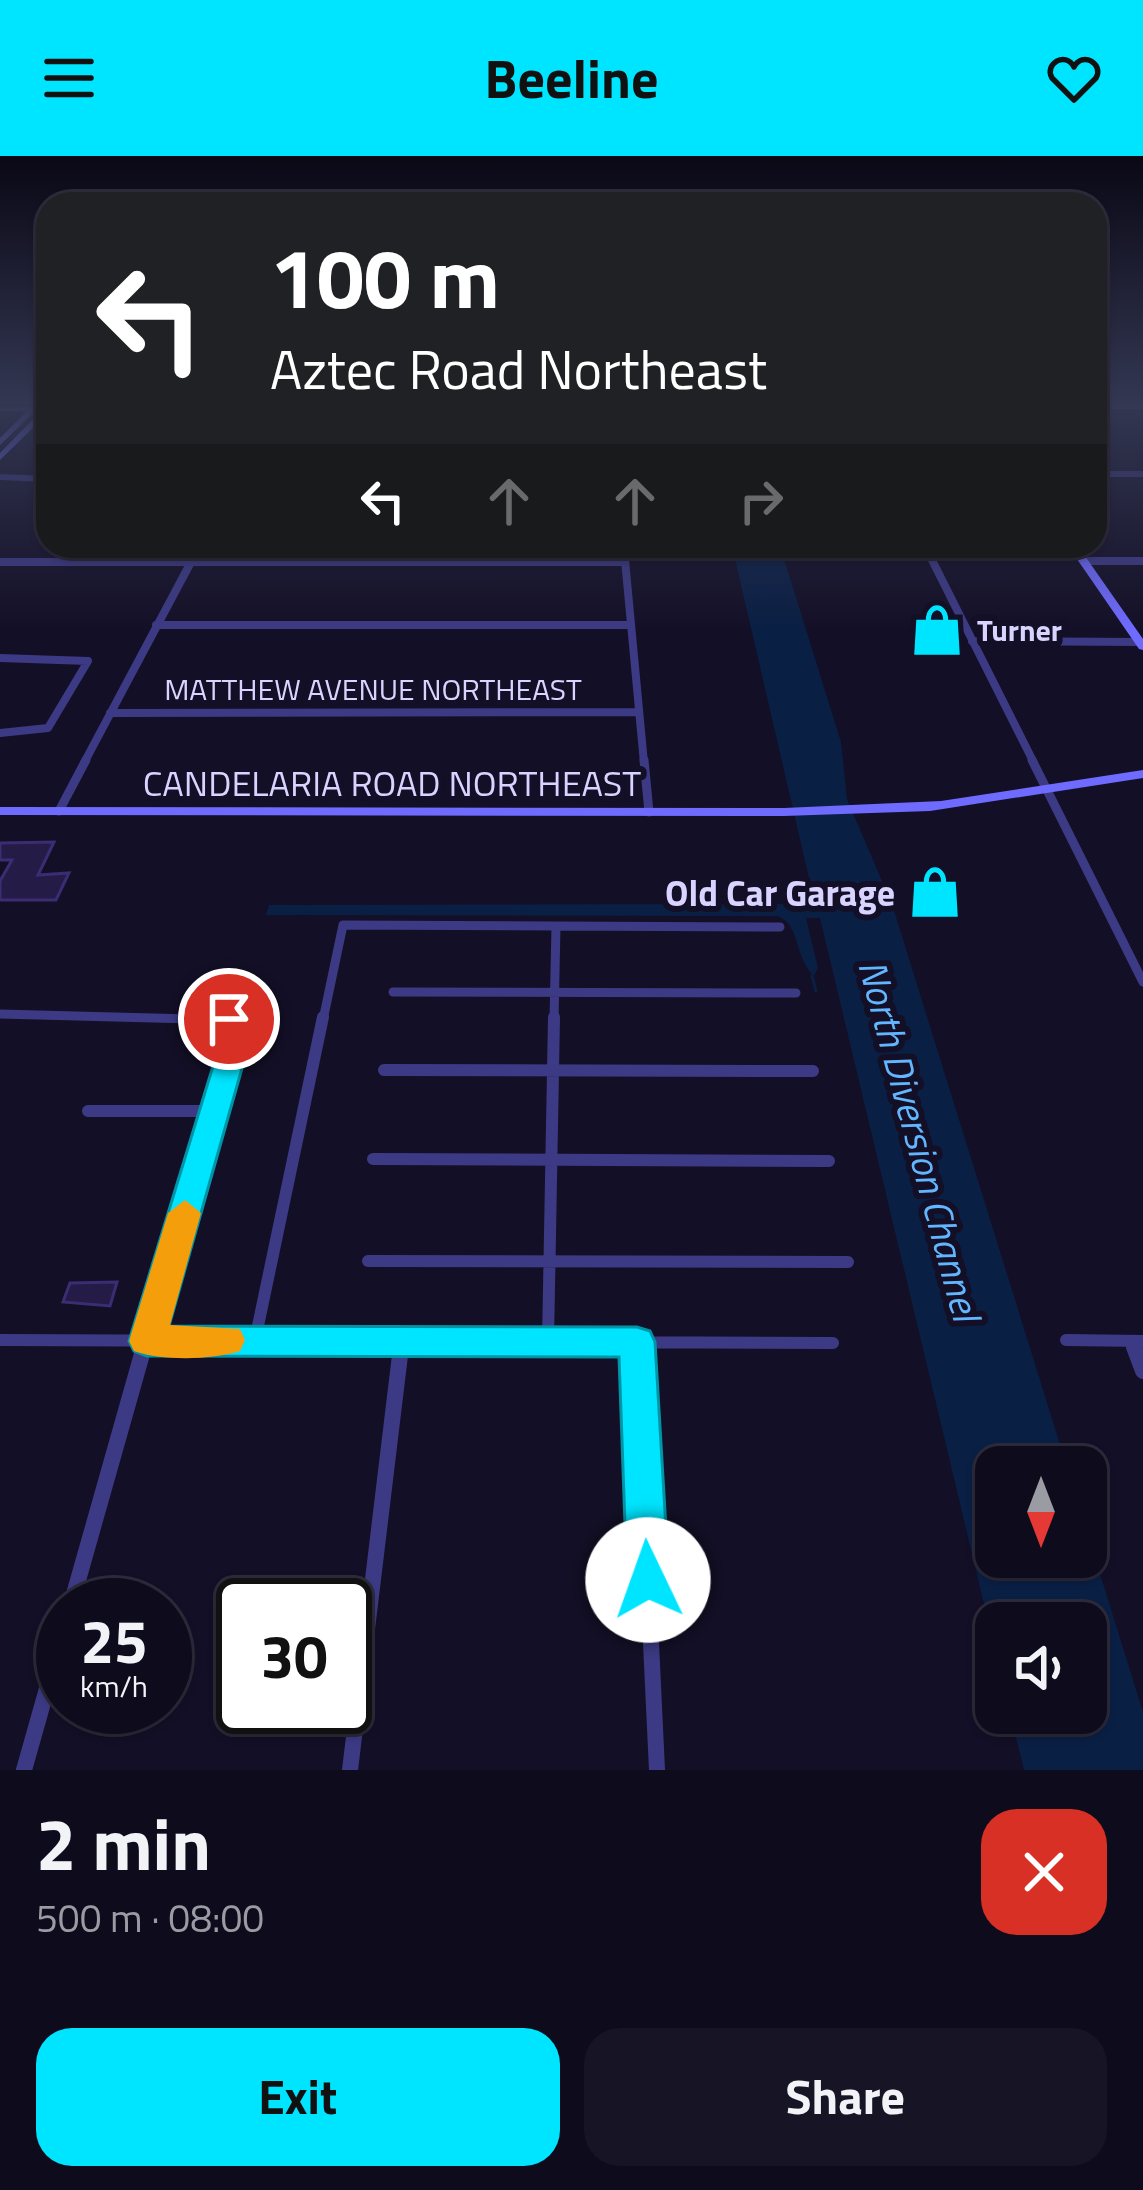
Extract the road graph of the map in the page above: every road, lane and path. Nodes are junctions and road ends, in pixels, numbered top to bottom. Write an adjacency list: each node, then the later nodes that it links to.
1 (625, 558): 8 (street)
2 (931, 558): 11 (street)
3 (1082, 558): 4 (main road)
4 (1084, 561): 5 (street); 12 (main road)
5 (1143, 561)
6 (0, 562): 7 (street)
7 (190, 562): 8 (street); 9 (street)
8 (625, 562): 10 (street)
9 (156, 625): 10 (street); 15 (street)
10 (628, 625): 14 (street)
11 (973, 641): 12 (street); 18 (street)
12 (1141, 644)
13 (0, 658): 16 (street)
14 (636, 712): 15 (street, MATTHEW AVENUE NORTHEAST); 21 (street)
15 (110, 713): 20 (street)
16 (0, 733)
17 (1143, 774): 18 (main road, CANDELARIA ROAD NORTHEAST)
18 (1048, 792): 21 (main road, CANDELARIA ROAD NORTHEAST); 24 (street)
19 (0, 811): 20 (main road, CANDELARIA ROAD NORTHEAST)
20 (59, 811): 21 (main road, CANDELARIA ROAD NORTHEAST)
21 (649, 812)
22 (556, 926): 23 (street); 26 (street); 41 (street)
23 (780, 927)
24 (1143, 982)
25 (393, 992): 26 (street)
26 (554, 992): 27 (street); 29 (street)
27 (796, 993)
28 (0, 1015): 33 (street)
29 (553, 1069): 30 (street); 31 (street); 35 (street)
30 (384, 1070)
31 (813, 1071)
32 (88, 1111): 33 (street)
33 (215, 1111): 43 (street)
34 (373, 1159): 35 (street)
35 (551, 1159): 36 (street); 38 (street)
36 (829, 1161)
37 (368, 1261): 38 (street)
38 (549, 1261): 39 (street); 46 (street)
39 (848, 1262)
40 (0, 1340): 43 (street)
41 (255, 1340): 43 (street); 44 (street)
42 (1066, 1340): 45 (street)
43 (147, 1341): 50 (street)
44 (402, 1341): 46 (street); 53 (street)
45 (1137, 1341): 49 (street)
46 (548, 1342): 47 (street)
47 (637, 1342): 48 (street); 54 (street)
48 (833, 1343)
49 (1143, 1371)
50 (79, 1578)
51 (36, 1728): 52 (street)
52 (24, 1770)
53 (350, 1770)
54 (657, 1770)

